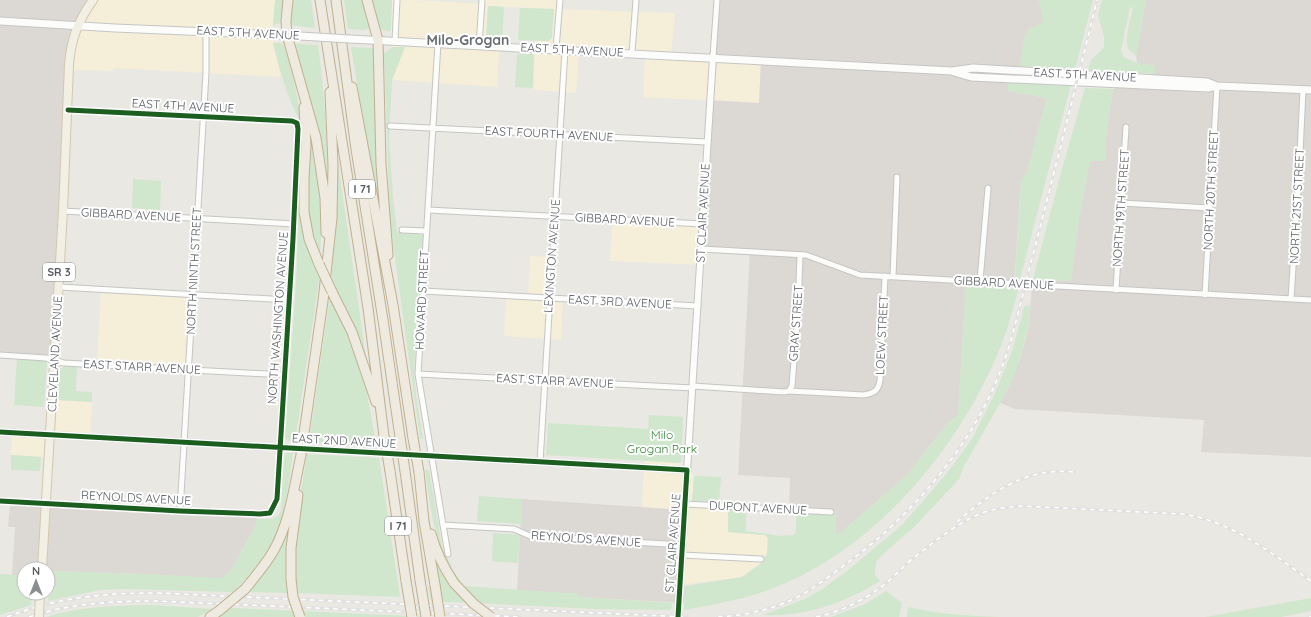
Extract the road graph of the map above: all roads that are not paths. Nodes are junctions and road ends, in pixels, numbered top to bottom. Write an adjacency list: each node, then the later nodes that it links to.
1 (93, 0): 12 (main road, CLEVELAND AVENUE / SR 3)
2 (288, 0): 14 (highway)
3 (320, 0): 20 (highway, I 71)
4 (336, 0): 17 (highway, I 71)
5 (367, 0): 15 (highway)
6 (397, 0): 16 (street)
7 (482, 0): 19 (street)
8 (560, 0): 21 (street)
9 (636, 0): 23 (street)
10 (717, 0): 24 (street, ST CLAIR AVENUE)
11 (0, 21): 12 (main road, EAST 5TH AVENUE)
12 (78, 25): 13 (main road, EAST 5TH AVENUE); 29 (main road, CLEVELAND AVENUE / SR 3)
13 (206, 31): 14 (main road, EAST 5TH AVENUE); 30 (street, NORTH NINTH STREET)
14 (287, 35): 15 (main road, EAST 5TH AVENUE, bridge); 28 (highway)
15 (378, 40): 16 (main road, EAST 5TH AVENUE); 64 (highway)
16 (395, 41): 18 (main road, EAST 5TH AVENUE)
17 (342, 43): 64 (highway); 102 (highway, I 71, bridge)
18 (438, 43): 19 (main road, EAST 5TH AVENUE); 34 (street, HOWARD STREET)
19 (479, 46): 21 (main road, EAST 5TH AVENUE)
20 (327, 48): 51 (highway); 75 (highway, I 71)
21 (556, 49): 22 (main road, EAST 5TH AVENUE)
22 (565, 50): 23 (main road, EAST 5TH AVENUE); 35 (street, LEXINGTON AVENUE)
23 (632, 54): 24 (main road, EAST 5TH AVENUE)
24 (713, 57): 25 (main road, EAST 5TH AVENUE); 36 (street, ST CLAIR AVENUE)
25 (1217, 86): 26 (main road, EAST 5TH AVENUE); 40 (street, NORTH 20TH STREET)
26 (1303, 90): 27 (main road, EAST 5TH AVENUE); 61 (street, NORTH 21ST STREET)
27 (1311, 90)
28 (303, 93): 51 (highway); 51 (highway)
29 (68, 110): 30 (street, EAST 4TH AVENUE); 42 (main road, CLEVELAND AVENUE / SR 3)
30 (203, 117): 31 (street, EAST 4TH AVENUE); 44 (street, NORTH NINTH STREET)
31 (297, 123): 45 (street, NORTH WASHINGTON AVENUE)
32 (390, 126): 34 (street, EAST FOURTH AVENUE)
33 (1126, 127): 39 (street, NORTH 19TH STREET)
34 (432, 128): 35 (street, EAST FOURTH AVENUE); 41 (street, HOWARD STREET)
35 (560, 134): 36 (street, EAST FOURTH AVENUE); 43 (street, LEXINGTON AVENUE)
36 (707, 142): 46 (street, ST CLAIR AVENUE)
37 (897, 177): 53 (street)
38 (988, 188): 54 (street)
39 (1122, 204): 40 (street); 56 (street, NORTH 19TH STREET)
40 (1210, 208): 59 (street, NORTH 20TH STREET)
41 (428, 210): 43 (street, GIBBARD AVENUE); 48 (street, HOWARD STREET)
42 (63, 211): 44 (street, GIBBARD AVENUE); 55 (main road, CLEVELAND AVENUE / SR 3)
43 (555, 217): 46 (street, GIBBARD AVENUE); 60 (street, LEXINGTON AVENUE)
44 (197, 218): 45 (street, GIBBARD AVENUE); 58 (street, NORTH NINTH STREET)
45 (294, 224): 62 (street, NORTH WASHINGTON AVENUE)
46 (703, 224): 49 (street, ST CLAIR AVENUE)
47 (402, 230): 48 (street)
48 (426, 231): 57 (street, HOWARD STREET)
49 (701, 249): 50 (street, GIBBARD AVENUE); 65 (street, ST CLAIR AVENUE)
50 (800, 254): 52 (street, GIBBARD AVENUE); 73 (street, GRAY STREET)
51 (323, 264): 75 (highway, bridge); 80 (highway, bridge)
52 (885, 276): 53 (street, GIBBARD AVENUE); 74 (street, LOEW STREET)
53 (893, 277): 54 (street, GIBBARD AVENUE)
54 (980, 281): 56 (street, GIBBARD AVENUE)
55 (59, 287): 58 (street); 67 (main road, CLEVELAND AVENUE / SR 3)
56 (1116, 290): 59 (street, GIBBARD AVENUE)
57 (423, 291): 60 (street, EAST 3RD AVENUE); 69 (street, HOWARD STREET)
58 (193, 295): 62 (street); 68 (street, NORTH NINTH STREET)
59 (1205, 295): 61 (street, GIBBARD AVENUE)
60 (550, 298): 65 (street, EAST 3RD AVENUE); 71 (street, LEXINGTON AVENUE)
61 (1291, 299): 63 (street, GIBBARD AVENUE)
62 (289, 300): 70 (street, NORTH WASHINGTON AVENUE)
63 (1311, 300)
64 (393, 305): 85 (highway, bridge)
65 (698, 306): 72 (street, ST CLAIR AVENUE)
66 (0, 355): 67 (street, EAST STARR AVENUE)
67 (54, 360): 68 (street, EAST STARR AVENUE); 77 (main road, CLEVELAND AVENUE / SR 3)
68 (188, 370): 70 (street, EAST STARR AVENUE); 78 (street, NORTH NINTH STREET)
69 (418, 374): 71 (street, EAST STARR AVENUE); 81 (street, HOWARD STREET)
70 (285, 375): 79 (street, NORTH WASHINGTON AVENUE)
71 (545, 381): 72 (street, EAST STARR AVENUE); 82 (street, LEXINGTON AVENUE)
72 (693, 387): 73 (street, EAST STARR AVENUE); 83 (street, ST CLAIR AVENUE)
73 (790, 391): 74 (street, EAST STARR AVENUE)
74 (875, 392)
75 (381, 416): 101 (highway, I 71, bridge)
76 (0, 432): 77 (street, EAST 2ND AVENUE)
77 (50, 435): 78 (street, EAST 2ND AVENUE); 86 (main road, CLEVELAND AVENUE / SR 3)
78 (184, 442): 79 (street, EAST 2ND AVENUE); 88 (street, NORTH NINTH STREET)
79 (280, 448): 81 (street, EAST 2ND AVENUE); 90 (street, NORTH WASHINGTON AVENUE)
80 (301, 455): 99 (highway, bridge); 100 (highway, bridge)
81 (431, 456): 82 (street, EAST 2ND AVENUE); 91 (street, HOWARD STREET)
82 (540, 462): 83 (street, EAST 2ND AVENUE)
83 (687, 470): 87 (street, ST CLAIR AVENUE)
84 (0, 500): 86 (street, REYNOLDS AVENUE)
85 (423, 503): 103 (highway, bridge); 104 (highway, bridge)
86 (46, 504): 88 (street, REYNOLDS AVENUE); 96 (main road, CLEVELAND AVENUE / SR 3)
87 (685, 504): 89 (street, DUPONT AVENUE); 92 (street, ST CLAIR AVENUE)
88 (180, 511): 90 (street, REYNOLDS AVENUE)
89 (831, 512)
90 (270, 513)
91 (442, 526): 92 (street, REYNOLDS AVENUE); 93 (street, HOWARD STREET)
92 (683, 546): 94 (street, ST CLAIR AVENUE)
93 (448, 554)
94 (682, 555): 95 (street); 105 (street, ST CLAIR AVENUE, bridge)
95 (761, 559)
96 (42, 561)
97 (40, 601): 98 (main road, bridge)
98 (39, 617)
99 (210, 617)
100 (300, 617)
101 (412, 617)
102 (426, 617)
103 (440, 617)
104 (492, 617)
105 (678, 617)

